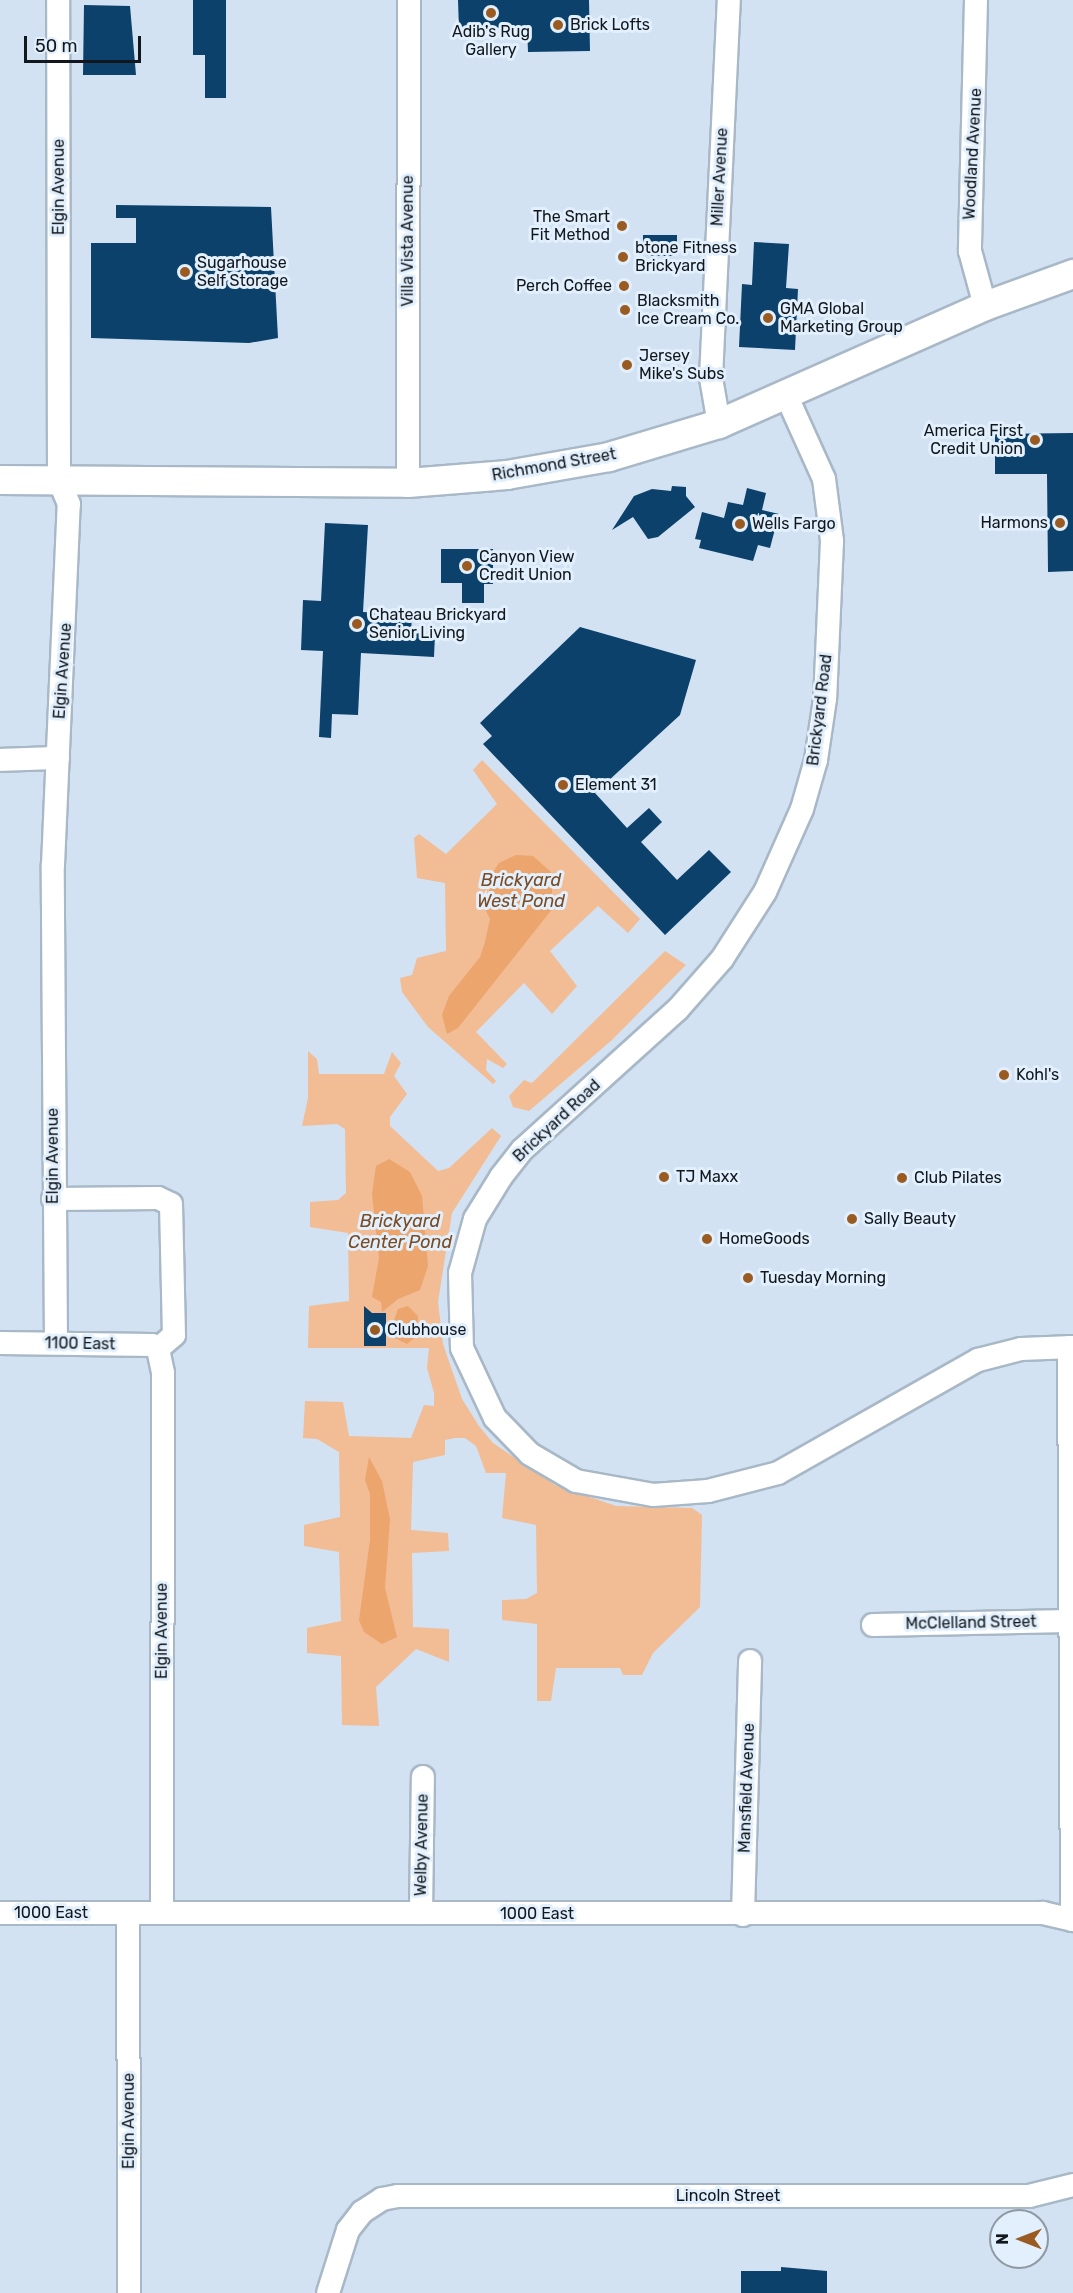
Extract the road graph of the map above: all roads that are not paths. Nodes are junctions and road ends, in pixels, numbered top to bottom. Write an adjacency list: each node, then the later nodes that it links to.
1 (58, 0): 10 (street, Elgin Avenue)
2 (409, 0): 11 (street, Villa Vista Avenue)
3 (729, 0): 8 (street, Miller Avenue)
4 (976, 0): 6 (street, Woodland Avenue)
5 (1073, 274): 6 (main road, Richmond Street)
6 (985, 306): 7 (main road, Richmond Street)
7 (787, 397): 8 (main road, Richmond Street); 17 (street, Brickyard Road)
8 (720, 424): 11 (main road, Richmond Street)
9 (0, 480): 10 (main road, Richmond Street)
10 (59, 480): 11 (main road, Richmond Street); 12 (street, Elgin Avenue)
11 (408, 483)
12 (58, 758): 13 (street); 14 (street, Elgin Avenue)
13 (0, 760)
14 (53, 1199): 16 (street, Elgin Avenue); 18 (street)
15 (0, 1343): 16 (street, 1100 East)
16 (56, 1343): 18 (street, 1100 East)
17 (1071, 1347): 19 (street)
18 (159, 1349): 25 (street, Elgin Avenue)
19 (1070, 1621): 20 (street, McClelland Street); 28 (street)
20 (873, 1624)
21 (750, 1661): 27 (street, Mansfield Avenue)
22 (423, 1777): 26 (street, Welby Avenue)
23 (0, 1913): 24 (street, 1000 East)
24 (128, 1913): 25 (street, 1000 East); 30 (street, Elgin Avenue)
25 (162, 1913): 26 (street, 1000 East)
26 (421, 1913): 27 (street, 1000 East)
27 (743, 1915): 28 (street, 1000 East)
28 (1073, 1920)
29 (1073, 2185): 31 (street, Lincoln Street)
30 (129, 2293)
31 (328, 2293)

